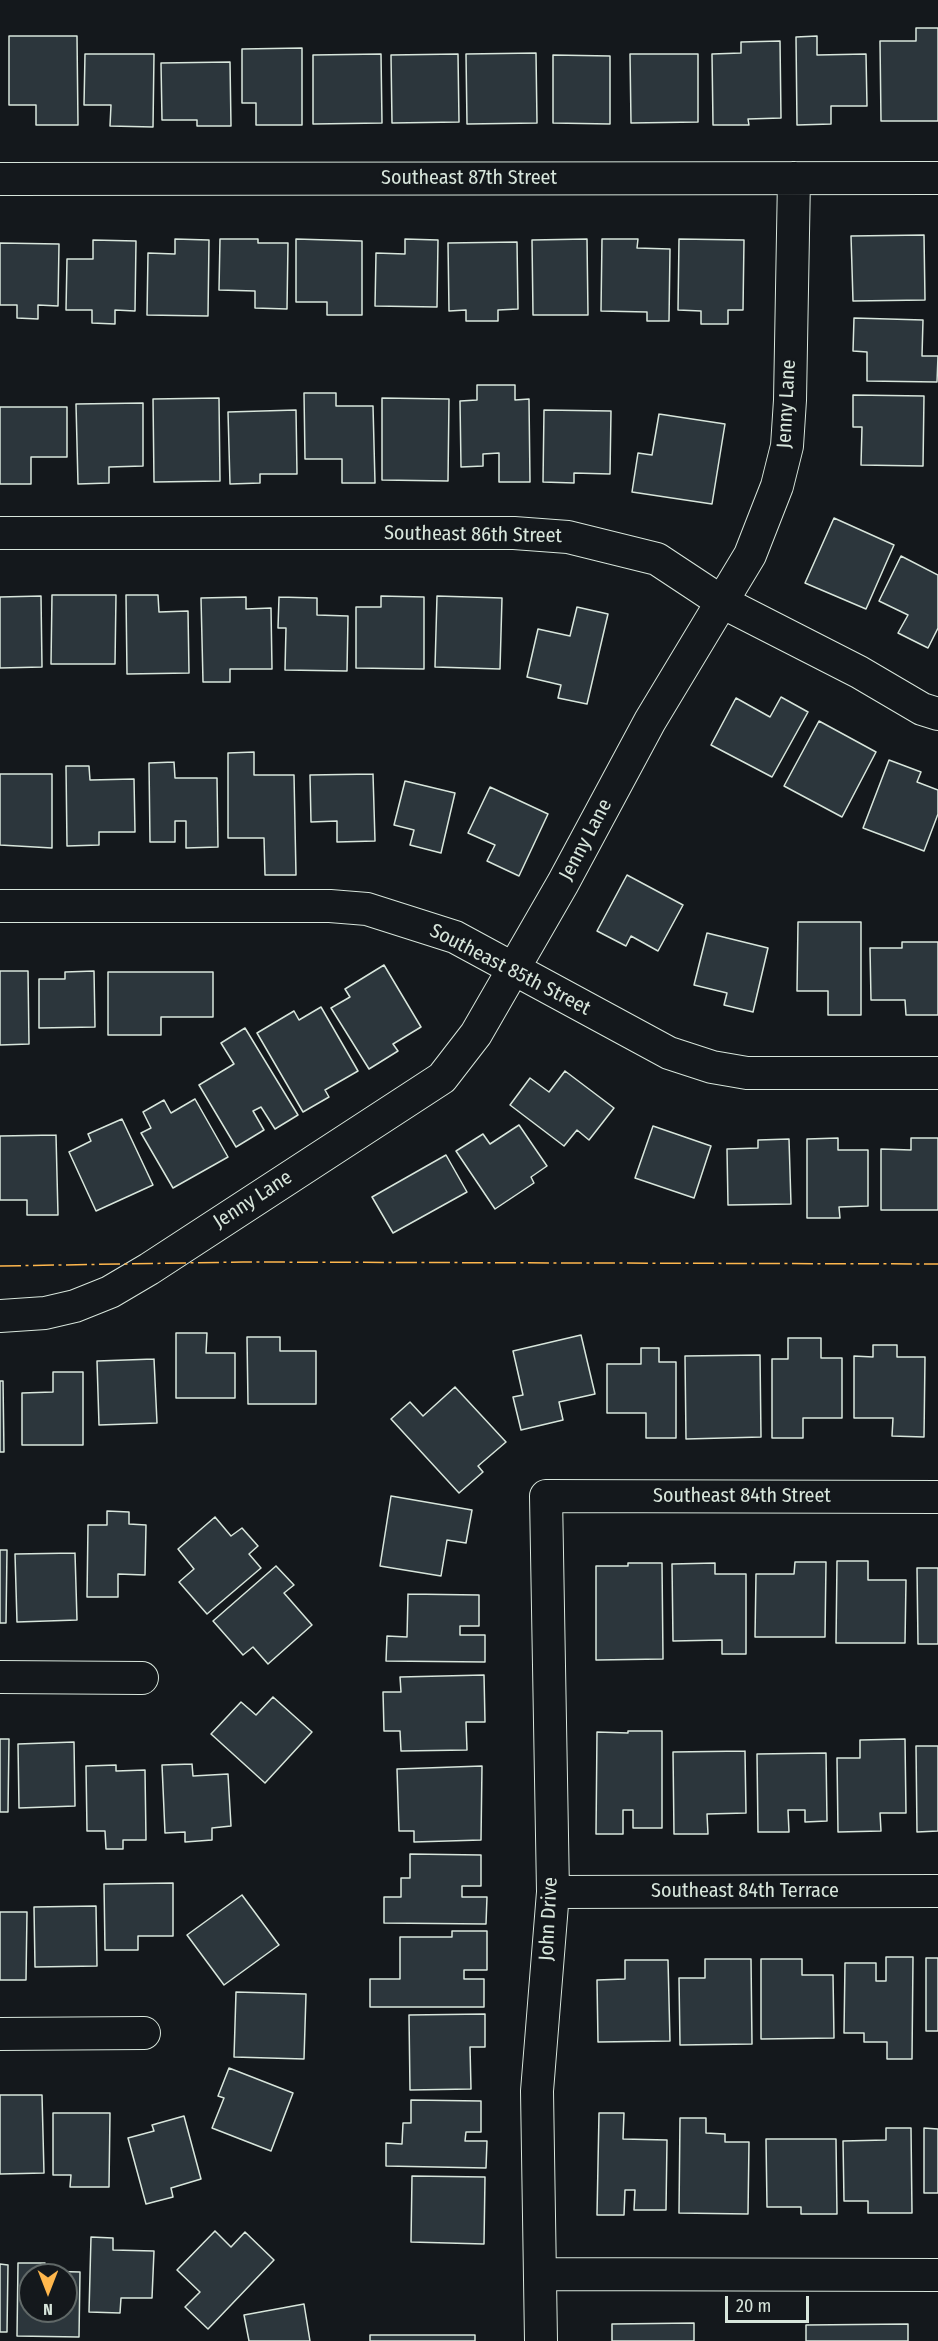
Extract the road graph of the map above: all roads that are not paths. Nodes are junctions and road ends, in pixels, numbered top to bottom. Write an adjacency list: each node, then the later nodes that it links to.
1 (794, 178): 2 (street, Southeast 87th Street); 3 (street, Southeast 87th Street); 5 (street, Jenny Lane)
2 (938, 178)
3 (0, 179)
4 (0, 533): 5 (street, Southeast 86th Street)
5 (722, 602): 6 (street, Southeast 86th Street); 8 (street, Jenny Lane)
6 (938, 714)
7 (0, 906): 8 (street, Southeast 85th Street)
8 (514, 969): 9 (street, Southeast 85th Street); 10 (street, Jenny Lane)
9 (938, 1073)
10 (0, 1316)
11 (546, 1496): 12 (street, Southeast 84th Street); 16 (street, John Drive)
12 (938, 1497)
13 (0, 1677): 14 (street)
14 (142, 1678)
15 (938, 1891): 16 (street, Southeast 84th Terrace)
16 (553, 1892): 19 (street, John Drive)
17 (144, 2033): 18 (street)
18 (0, 2034)
19 (542, 2274): 20 (street); 21 (street, John Drive)
20 (938, 2275)
21 (541, 2341)

